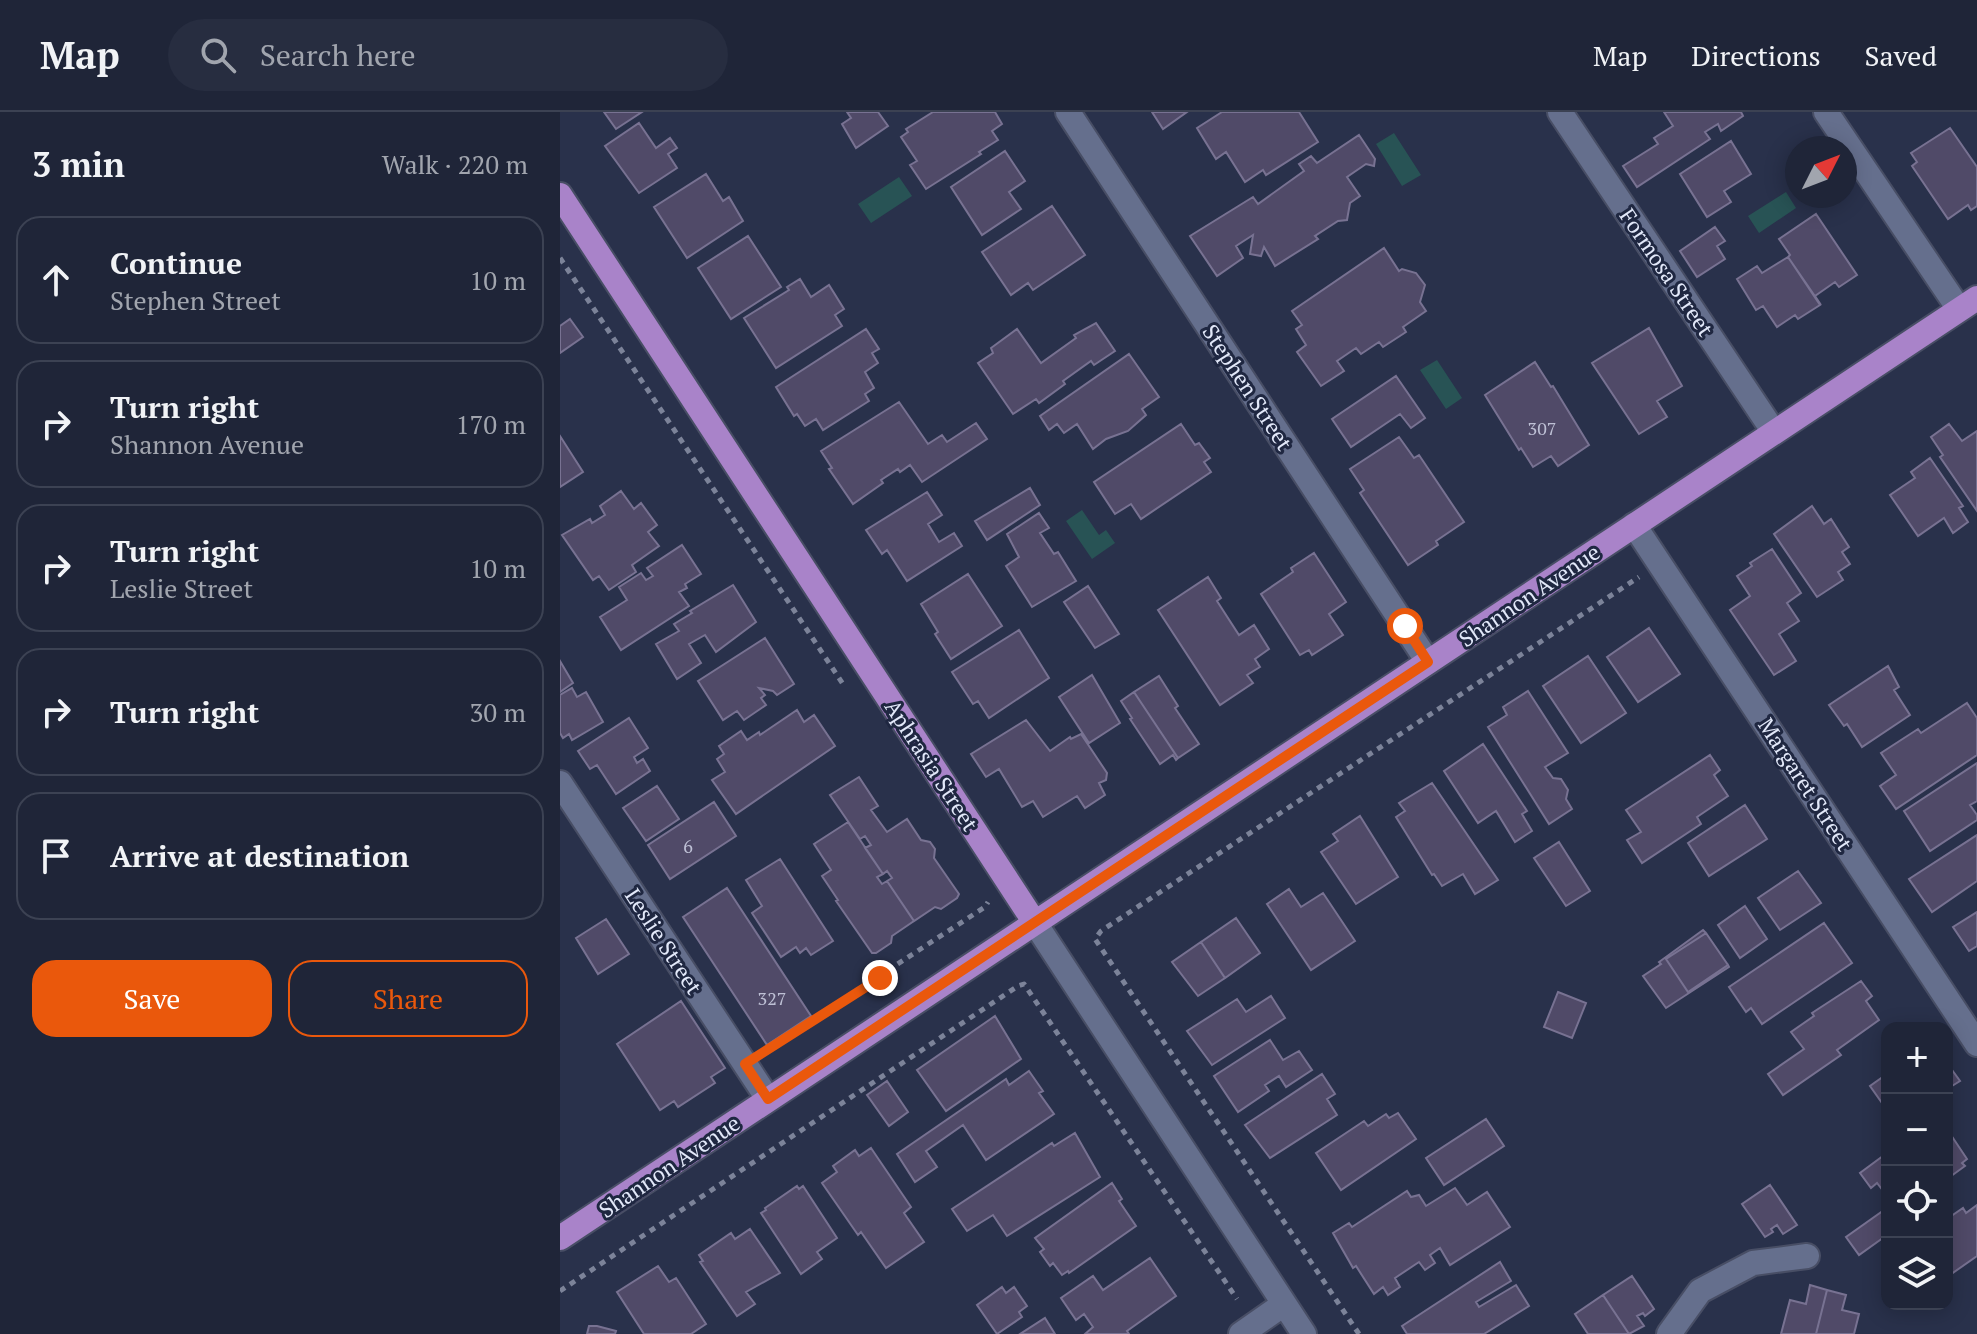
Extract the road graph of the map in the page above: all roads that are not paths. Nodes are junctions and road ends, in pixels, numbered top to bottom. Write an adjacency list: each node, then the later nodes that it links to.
1 (1068, 112): 8 (street, Stephen Street)
2 (1560, 112): 6 (street, Formosa Street)
3 (1826, 112): 5 (street)
4 (560, 195): 10 (main road, Aphrasia Street)
5 (1968, 304): 6 (main road, Shannon Avenue)
6 (1774, 432): 7 (main road, Shannon Avenue)
7 (1634, 525): 8 (main road, Shannon Avenue); 11 (street, Margaret Street)
8 (1428, 662): 10 (main road, Shannon Avenue)
9 (560, 783): 12 (street, Leslie Street)
10 (1035, 923): 12 (main road, Shannon Avenue); 15 (street, Aphrasia Street)
11 (1977, 1044)
12 (768, 1099): 13 (main road, Shannon Avenue)
13 (560, 1238)
14 (1807, 1256): 18 (street)
15 (1284, 1304): 16 (street); 17 (street, Aphrasia Street)
16 (1241, 1334)
17 (1304, 1334)
18 (1669, 1334)

